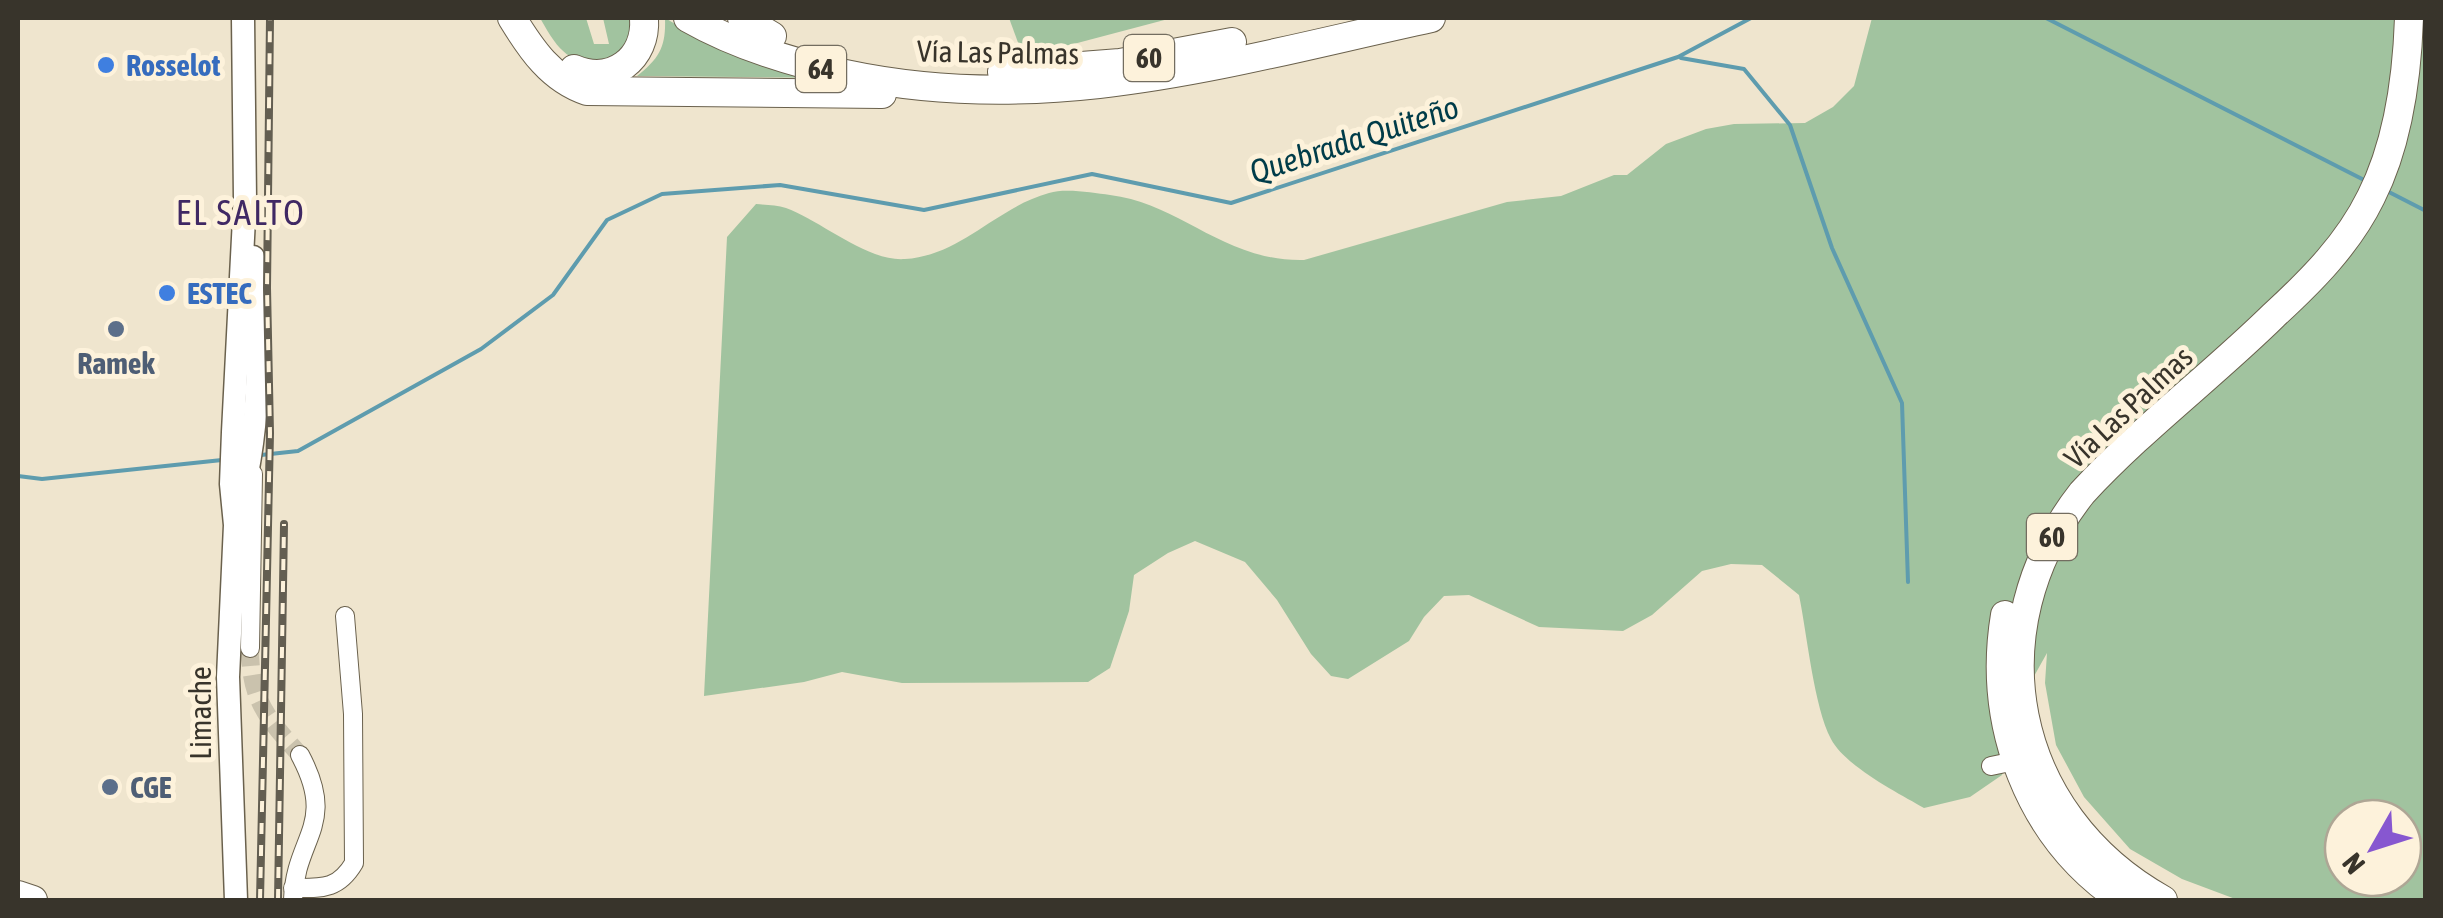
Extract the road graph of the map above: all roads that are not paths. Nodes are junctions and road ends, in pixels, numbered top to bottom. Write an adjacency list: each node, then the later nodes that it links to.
1 (243, 18): 14 (main road, Limache)
2 (512, 18): 13 (highway)
3 (529, 18): 4 (highway)
4 (644, 18)
5 (688, 18): 13 (highway, Vía Las Palmas / 64)
6 (726, 18): 12 (highway, Vía Las Palmas / 64)
7 (742, 18): 12 (highway)
8 (1351, 18): 12 (highway, Vía Las Palmas / 60)
9 (1431, 18): 13 (highway, Vía Las Palmas / 60)
10 (2394, 18): 22 (highway, Vía Las Palmas / 60)
11 (2410, 18): 23 (highway, Vía Las Palmas / 60)
12 (772, 36)
13 (963, 90)
14 (246, 473): 16 (street, Limache); 21 (main road, Limache)
15 (345, 616): 19 (street)
16 (250, 648)
17 (300, 755): 19 (street)
18 (18, 894): 20 (highway)
19 (293, 894)
20 (33, 900)
21 (236, 900)
22 (2122, 900)
23 (2163, 900)

